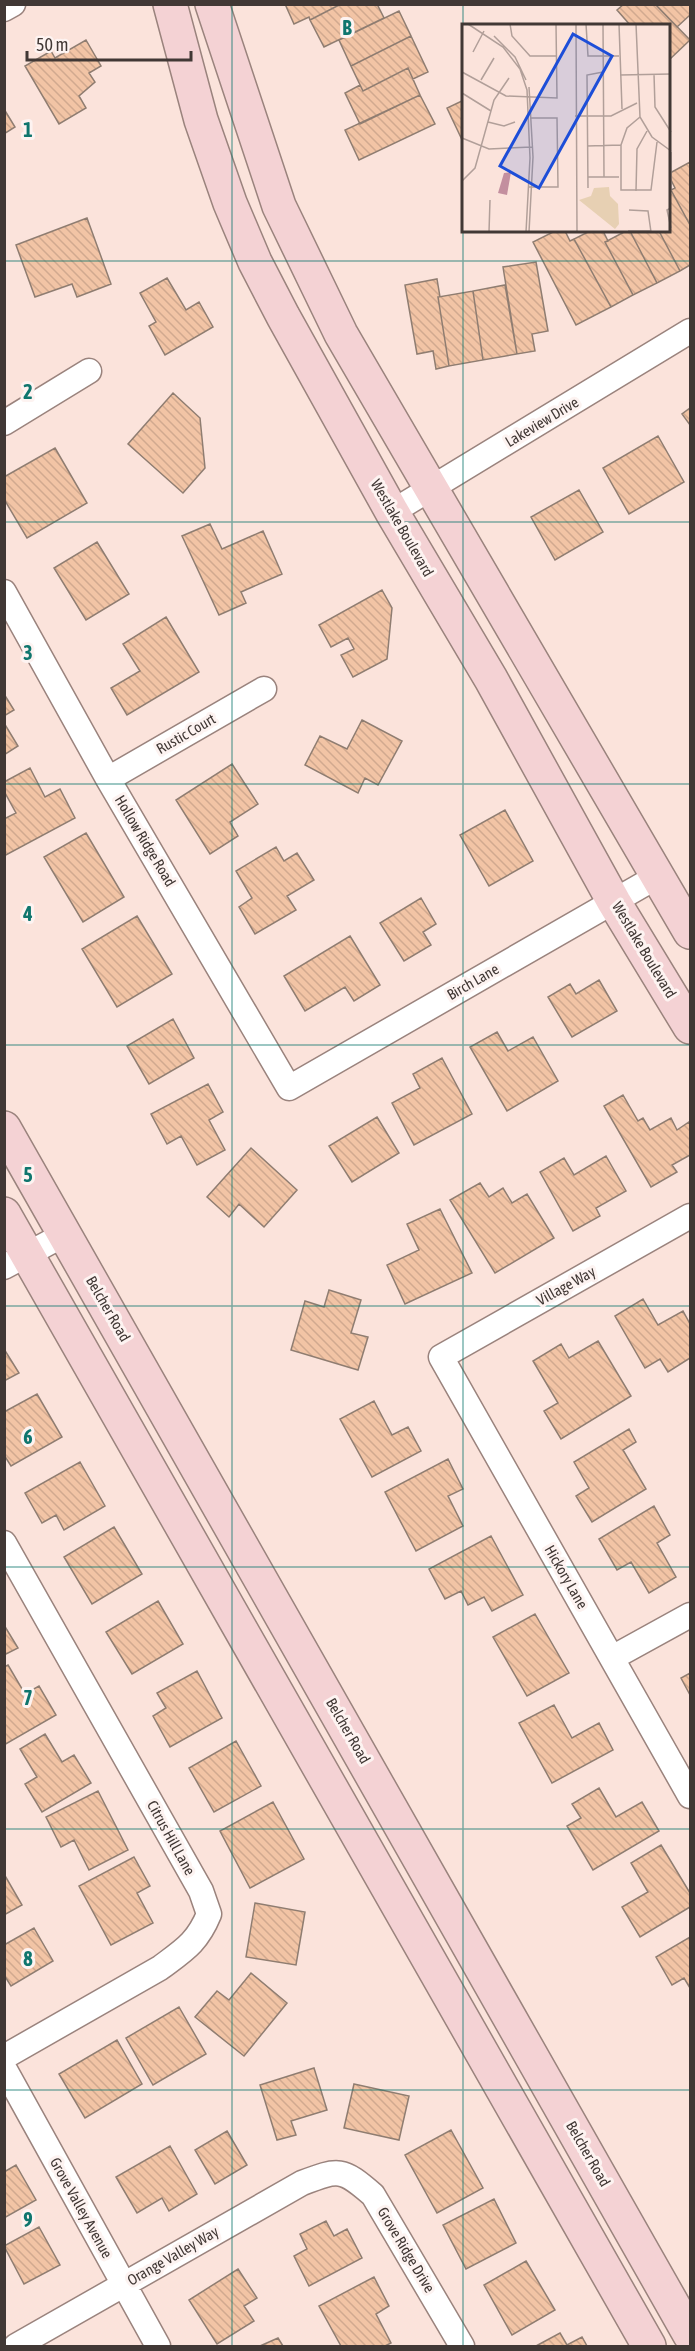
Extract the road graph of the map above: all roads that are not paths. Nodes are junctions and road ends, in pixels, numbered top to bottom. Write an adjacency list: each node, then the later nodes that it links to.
1 (13, 4): 4 (street)
2 (171, 4): 9 (main road, Westlake Boulevard)
3 (212, 4): 8 (main road)
4 (4, 9)
5 (690, 331): 8 (street, Lakeview Drive)
6 (89, 371): 7 (street)
7 (4, 423)
8 (431, 490): 9 (street, Lakeview Drive); 13 (main road)
9 (392, 513): 14 (main road, Westlake Boulevard)
10 (4, 592): 12 (street, Hollow Ridge Road)
11 (264, 689): 12 (street, Rustic Court)
12 (108, 779): 17 (street, Hollow Ridge Road)
13 (658, 876): 14 (street, Birch Lane); 15 (main road)
14 (614, 902): 16 (main road, Westlake Boulevard); 17 (street, Birch Lane)
15 (690, 932)
16 (690, 1027)
17 (289, 1088)
18 (4, 1128): 21 (main road, Belcher Road)
19 (4, 1214): 22 (main road)
20 (690, 1216): 23 (street, Village Way)
21 (65, 1234): 22 (street); 32 (main road, Belcher Road)
22 (16, 1261): 36 (main road)
23 (441, 1357): 26 (street, Hickory Lane)
24 (4, 1543): 28 (street, Citrus Hill Lane)
25 (690, 1615): 26 (street)
26 (612, 1658): 27 (street, Hickory Lane)
27 (690, 1796)
28 (4, 2056)
29 (4, 2068): 31 (street, Grove Valley Avenue)
30 (333, 2171): 31 (street, Orange Valley Way); 35 (street, Grove Ridge Drive)
31 (123, 2285): 33 (street, Orange Valley Way); 34 (street, Grove Valley Avenue)
32 (690, 2335)
33 (16, 2346)
34 (158, 2346)
35 (462, 2346)
36 (649, 2346)

